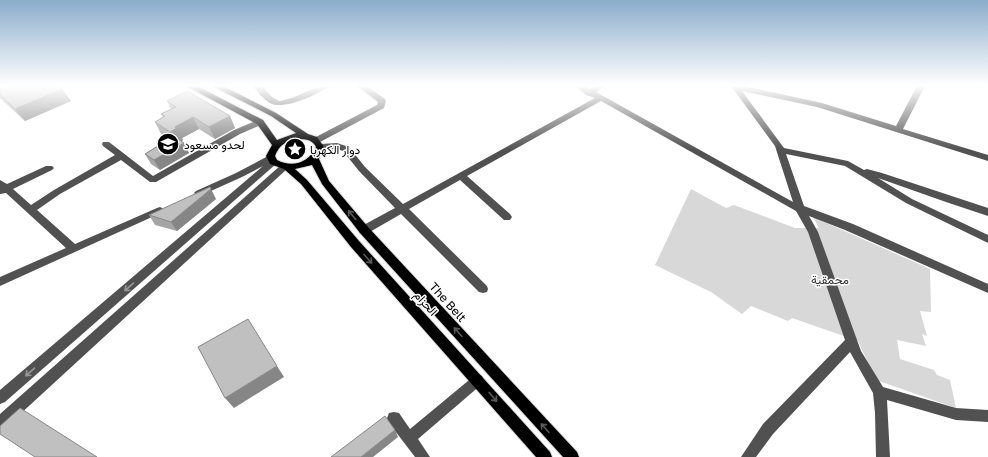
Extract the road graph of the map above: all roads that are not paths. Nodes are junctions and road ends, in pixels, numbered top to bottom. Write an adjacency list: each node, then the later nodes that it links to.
1 (231, 107): 9 (main road)
2 (258, 107): 11 (main road)
3 (379, 107): 13 (street)
4 (584, 107): 22 (street)
5 (614, 107): 28 (street)
6 (750, 107): 15 (street)
7 (826, 107): 10 (street)
8 (910, 107): 10 (street)
9 (260, 122): 14 (main road); 16 (street)
10 (898, 130): 17 (street)
11 (305, 136): 13 (main road); 14 (main road)
12 (106, 144): 16 (street)
13 (318, 144): 18 (main road); 26 (street)
14 (276, 145): 19 (main road)
15 (780, 150): 21 (street); 28 (street)
16 (121, 156): 27 (street)
17 (988, 158)
18 (314, 159): 19 (main road); 31 (main road, The Belt, one-way to 18)
19 (279, 164): 24 (street); 33 (main road, الحزام); 41 (street, one-way to 41); 44 (street)
20 (48, 168): 23 (street)
21 (859, 170): 29 (street); 32 (street)
22 (461, 176): 26 (street); 30 (street)
23 (2, 188): 27 (street)
24 (189, 198)
25 (167, 207): 34 (street)
26 (402, 209): 31 (street); 36 (street)
27 (30, 210): 34 (street)
28 (800, 210): 37 (street); 38 (street)
29 (988, 212)
30 (507, 216)
31 (367, 233): 33 (main road); 48 (main road, The Belt, one-way to 31)
32 (988, 239)
33 (355, 244): 39 (main road, الحزام, one-way to 39)
34 (74, 249): 35 (street)
35 (1, 281)
36 (483, 289)
37 (988, 289)
38 (852, 341): 40 (street); 49 (street)
39 (478, 380): 45 (street); 47 (main road, الحزام, one-way to 47)
40 (879, 392): 42 (street); 50 (street)
41 (4, 395)
42 (988, 416)
43 (394, 418): 45 (street)
44 (0, 423)
45 (409, 438): 46 (street)
46 (423, 457)
47 (545, 457)
48 (572, 457)
49 (748, 457)
50 (883, 457)

